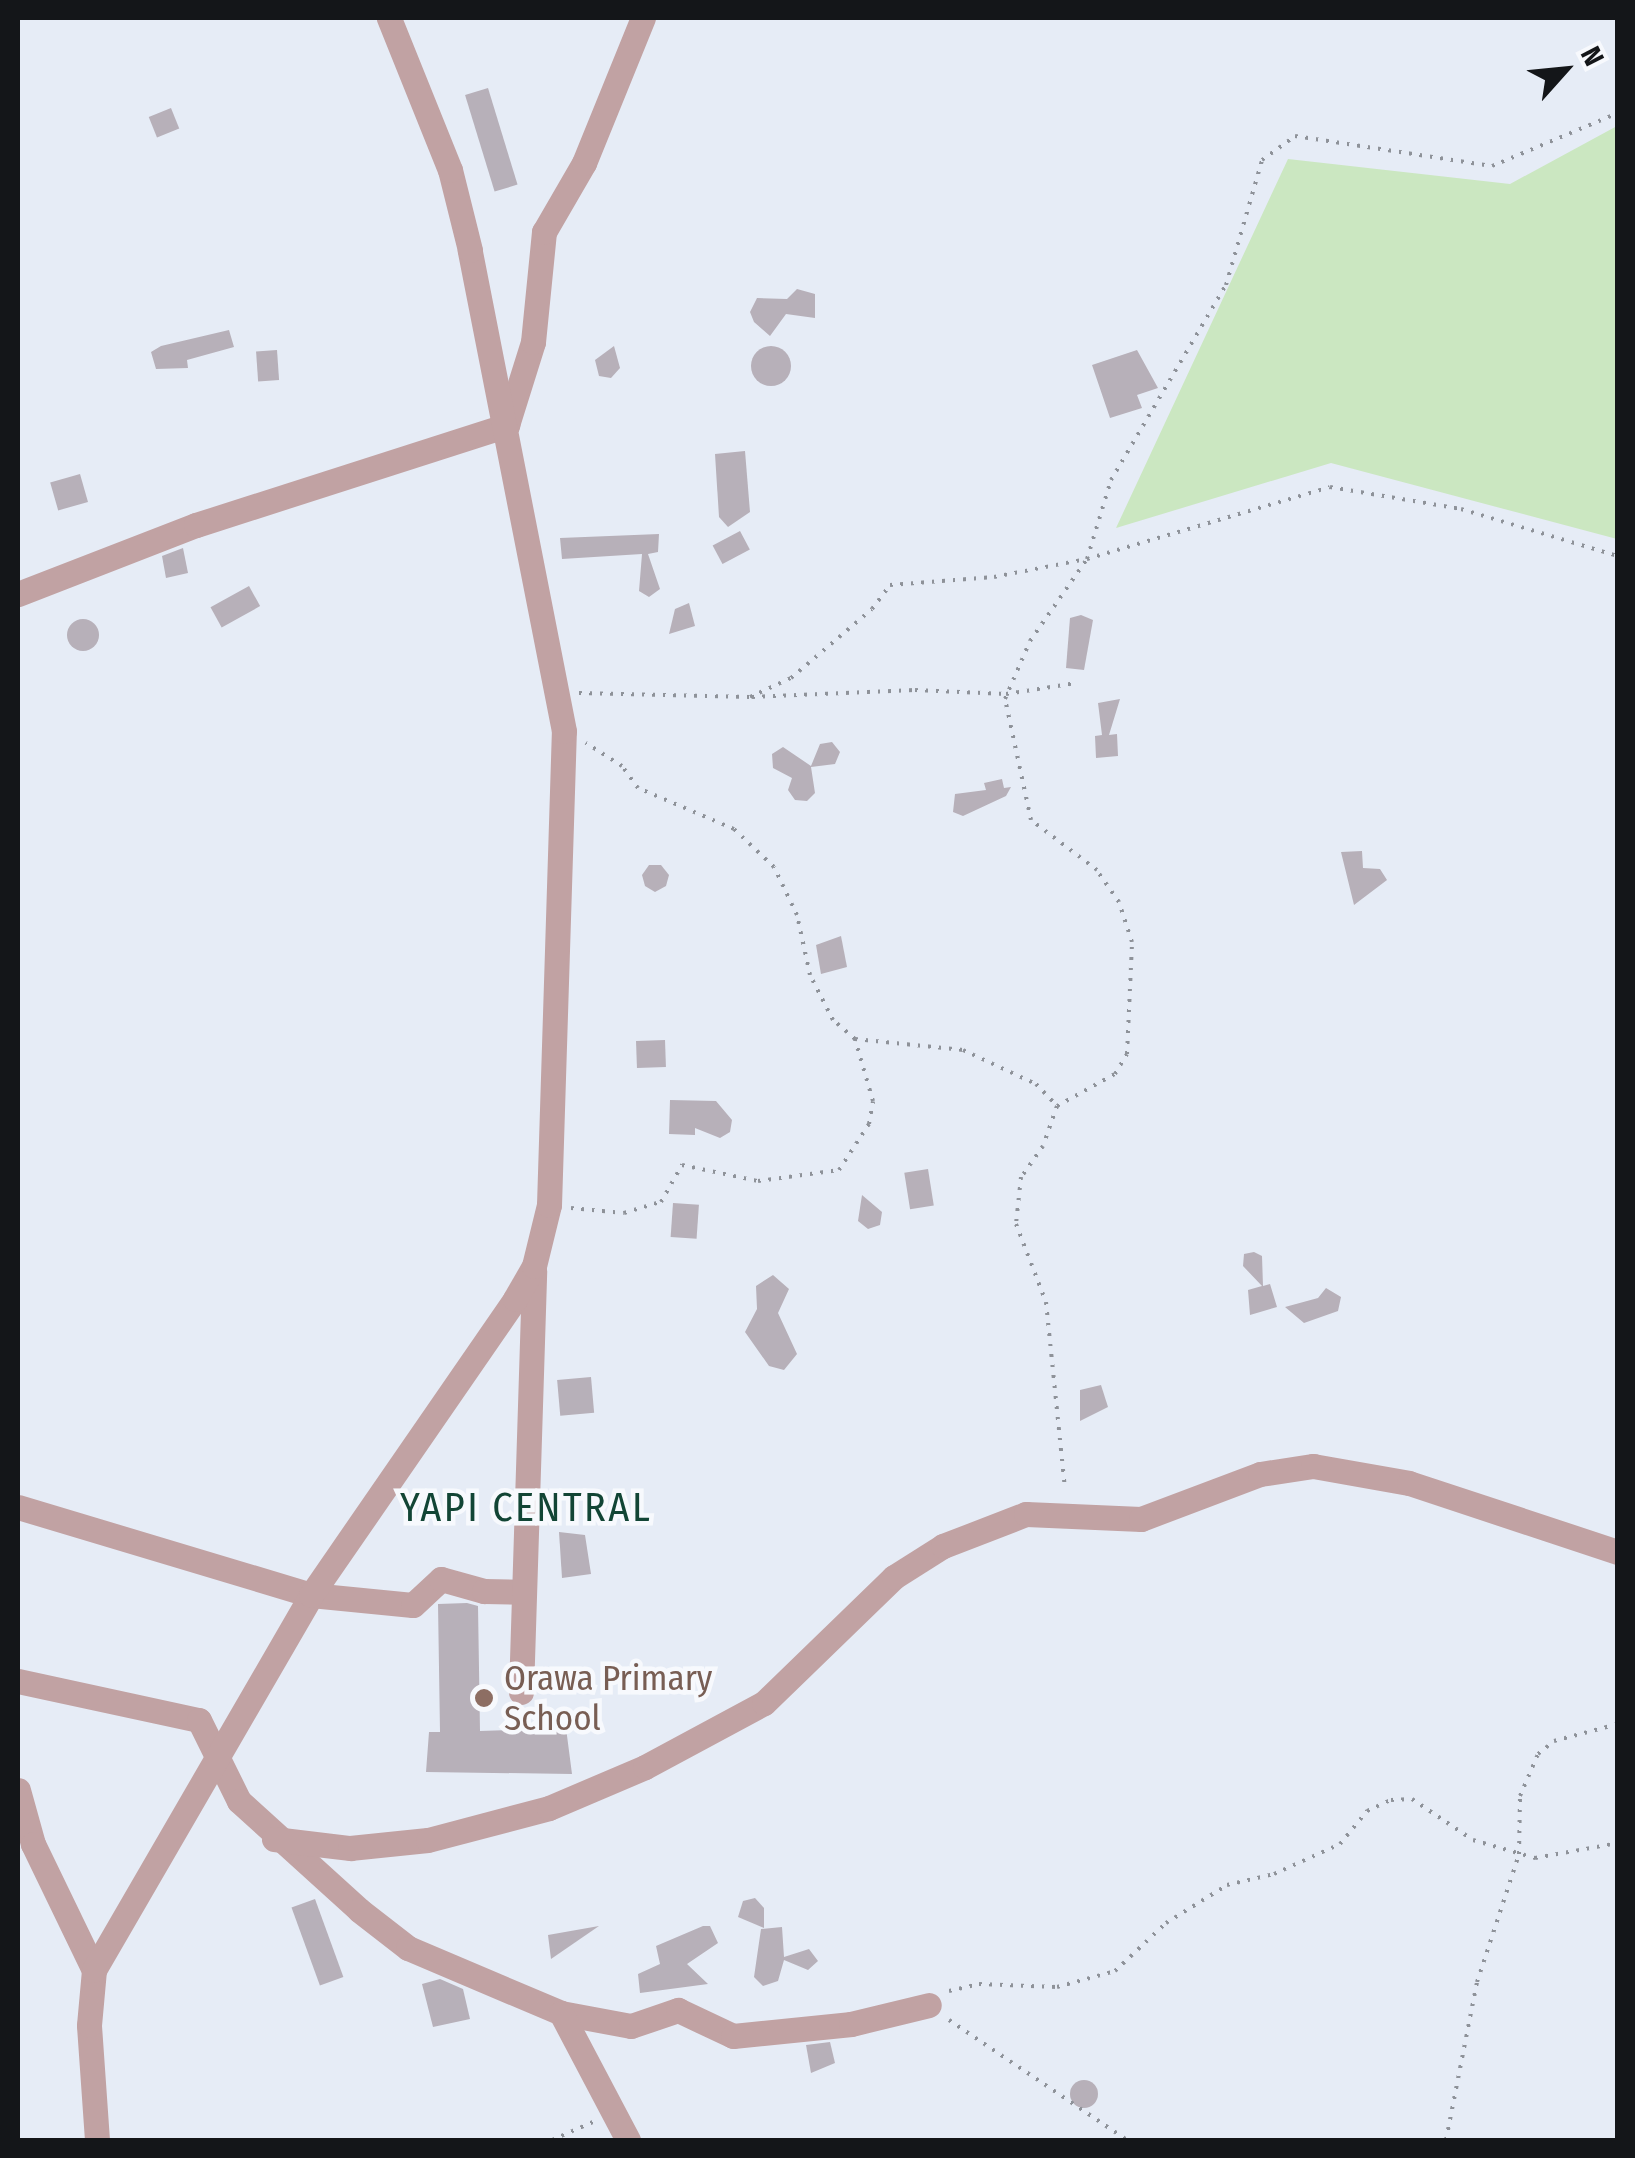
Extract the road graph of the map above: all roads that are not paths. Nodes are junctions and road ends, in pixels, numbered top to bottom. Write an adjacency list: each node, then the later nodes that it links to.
1 (389, 18): 3 (street)
2 (643, 18): 3 (street)
3 (507, 425): 4 (street); 5 (street)
4 (18, 594)
5 (534, 1266): 8 (street); 9 (street)
6 (18, 1507): 9 (street)
7 (1618, 1552): 14 (street)
8 (523, 1592): 9 (street); 11 (street)
9 (311, 1595): 12 (street)
10 (18, 1681): 12 (street)
11 (521, 1692)
12 (216, 1756): 14 (street); 15 (street)
13 (18, 1790): 15 (street)
14 (274, 1838): 17 (street)
15 (94, 1970): 18 (street)
16 (929, 2005): 17 (street)
17 (562, 2013): 19 (street)
18 (96, 2140)
19 (628, 2140)

